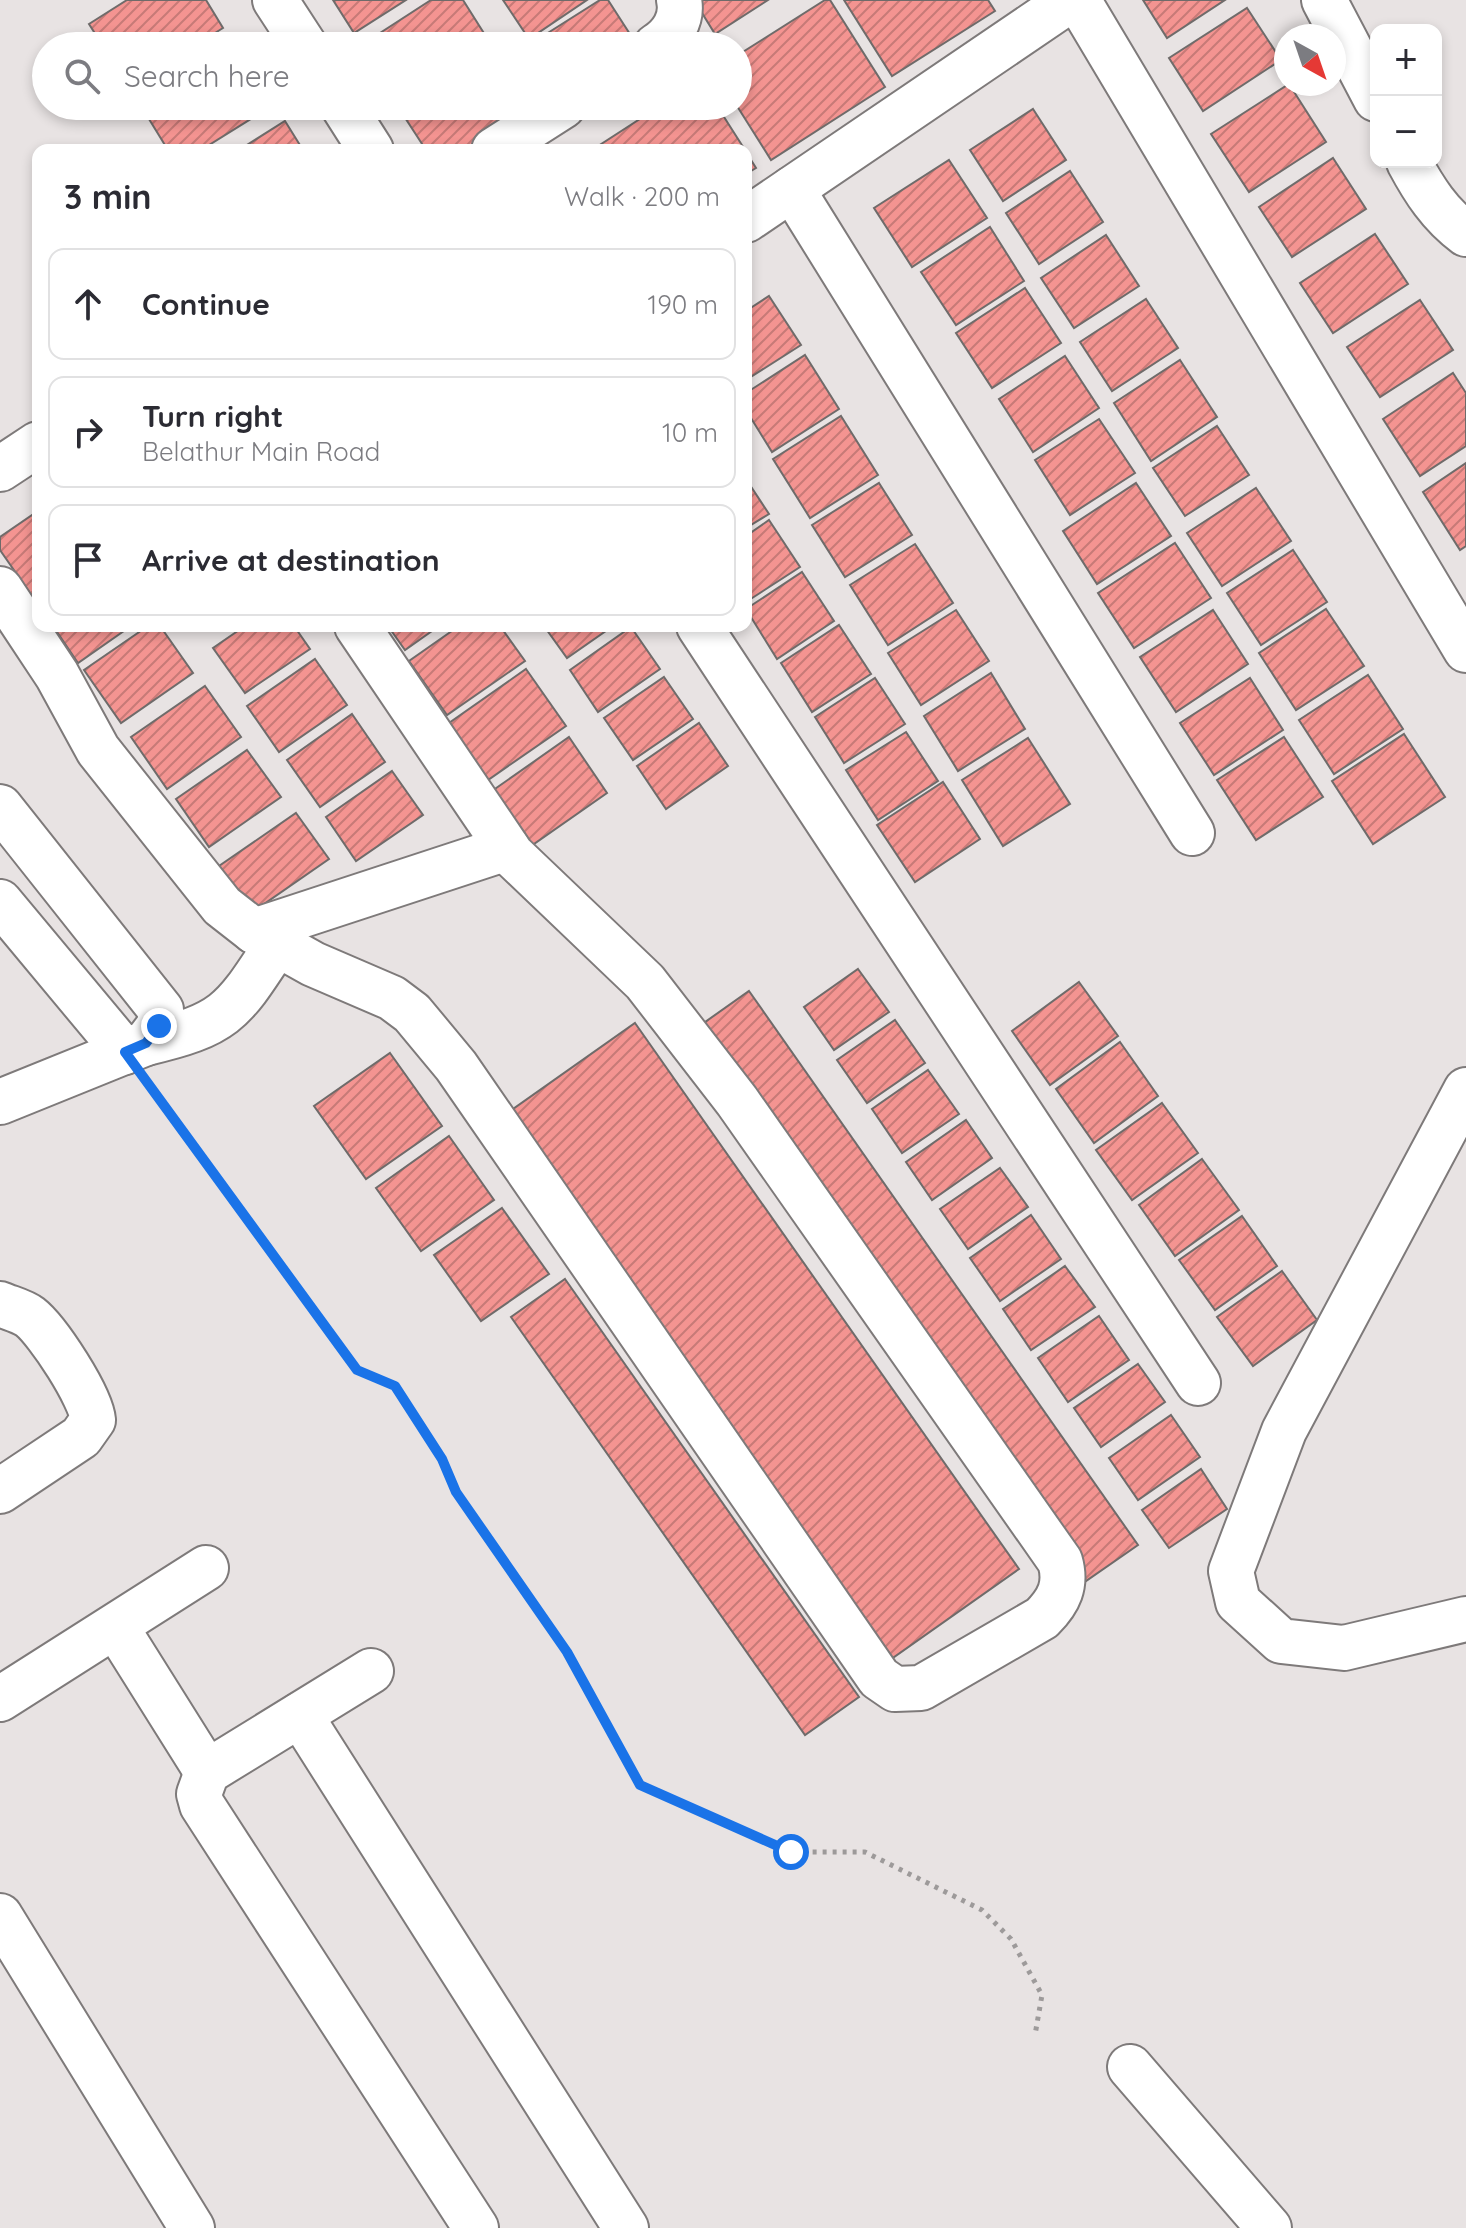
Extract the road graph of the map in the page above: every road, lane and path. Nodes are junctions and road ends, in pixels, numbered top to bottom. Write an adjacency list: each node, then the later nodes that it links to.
1 (275, 0): 7 (street)
2 (310, 0): 8 (street)
3 (679, 0): 9 (street)
4 (1070, 0): 18 (street)
5 (1078, 0): 26 (street)
6 (1324, 0): 10 (street)
7 (296, 32)
8 (329, 32)
9 (672, 32)
10 (1374, 96)
11 (352, 120): 14 (street)
12 (384, 120): 15 (street)
13 (541, 120): 16 (street)
14 (367, 144)
15 (398, 144)
16 (503, 144)
17 (1412, 168): 20 (street)
18 (792, 189): 19 (street); 28 (street)
19 (752, 216)
20 (1466, 234)
21 (32, 448): 22 (street)
22 (0, 469)
23 (0, 589): 31 (street)
24 (361, 632): 29 (street)
25 (703, 632): 36 (street)
26 (1466, 650)
27 (0, 807): 32 (street)
28 (1192, 833)
29 (507, 848): 31 (street); 31 (street)
30 (0, 902): 32 (street)
31 (266, 937): 32 (street)
32 (135, 1047): 34 (street); 46 (path)
33 (1466, 1090): 39 (street)
34 (0, 1102)
35 (0, 1304): 37 (street)
36 (1198, 1383)
37 (0, 1491)
38 (206, 1568): 40 (street)
39 (1466, 1619)
40 (116, 1627): 42 (street); 44 (street)
41 (371, 1671): 43 (street)
42 (0, 1699)
43 (300, 1715): 44 (street); 50 (street)
44 (207, 1772): 49 (street)
45 (0, 1916): 48 (street)
46 (1035, 2035)
47 (1130, 2067): 51 (street)
48 (192, 2228)
49 (476, 2228)
50 (626, 2228)
51 (1269, 2228)

